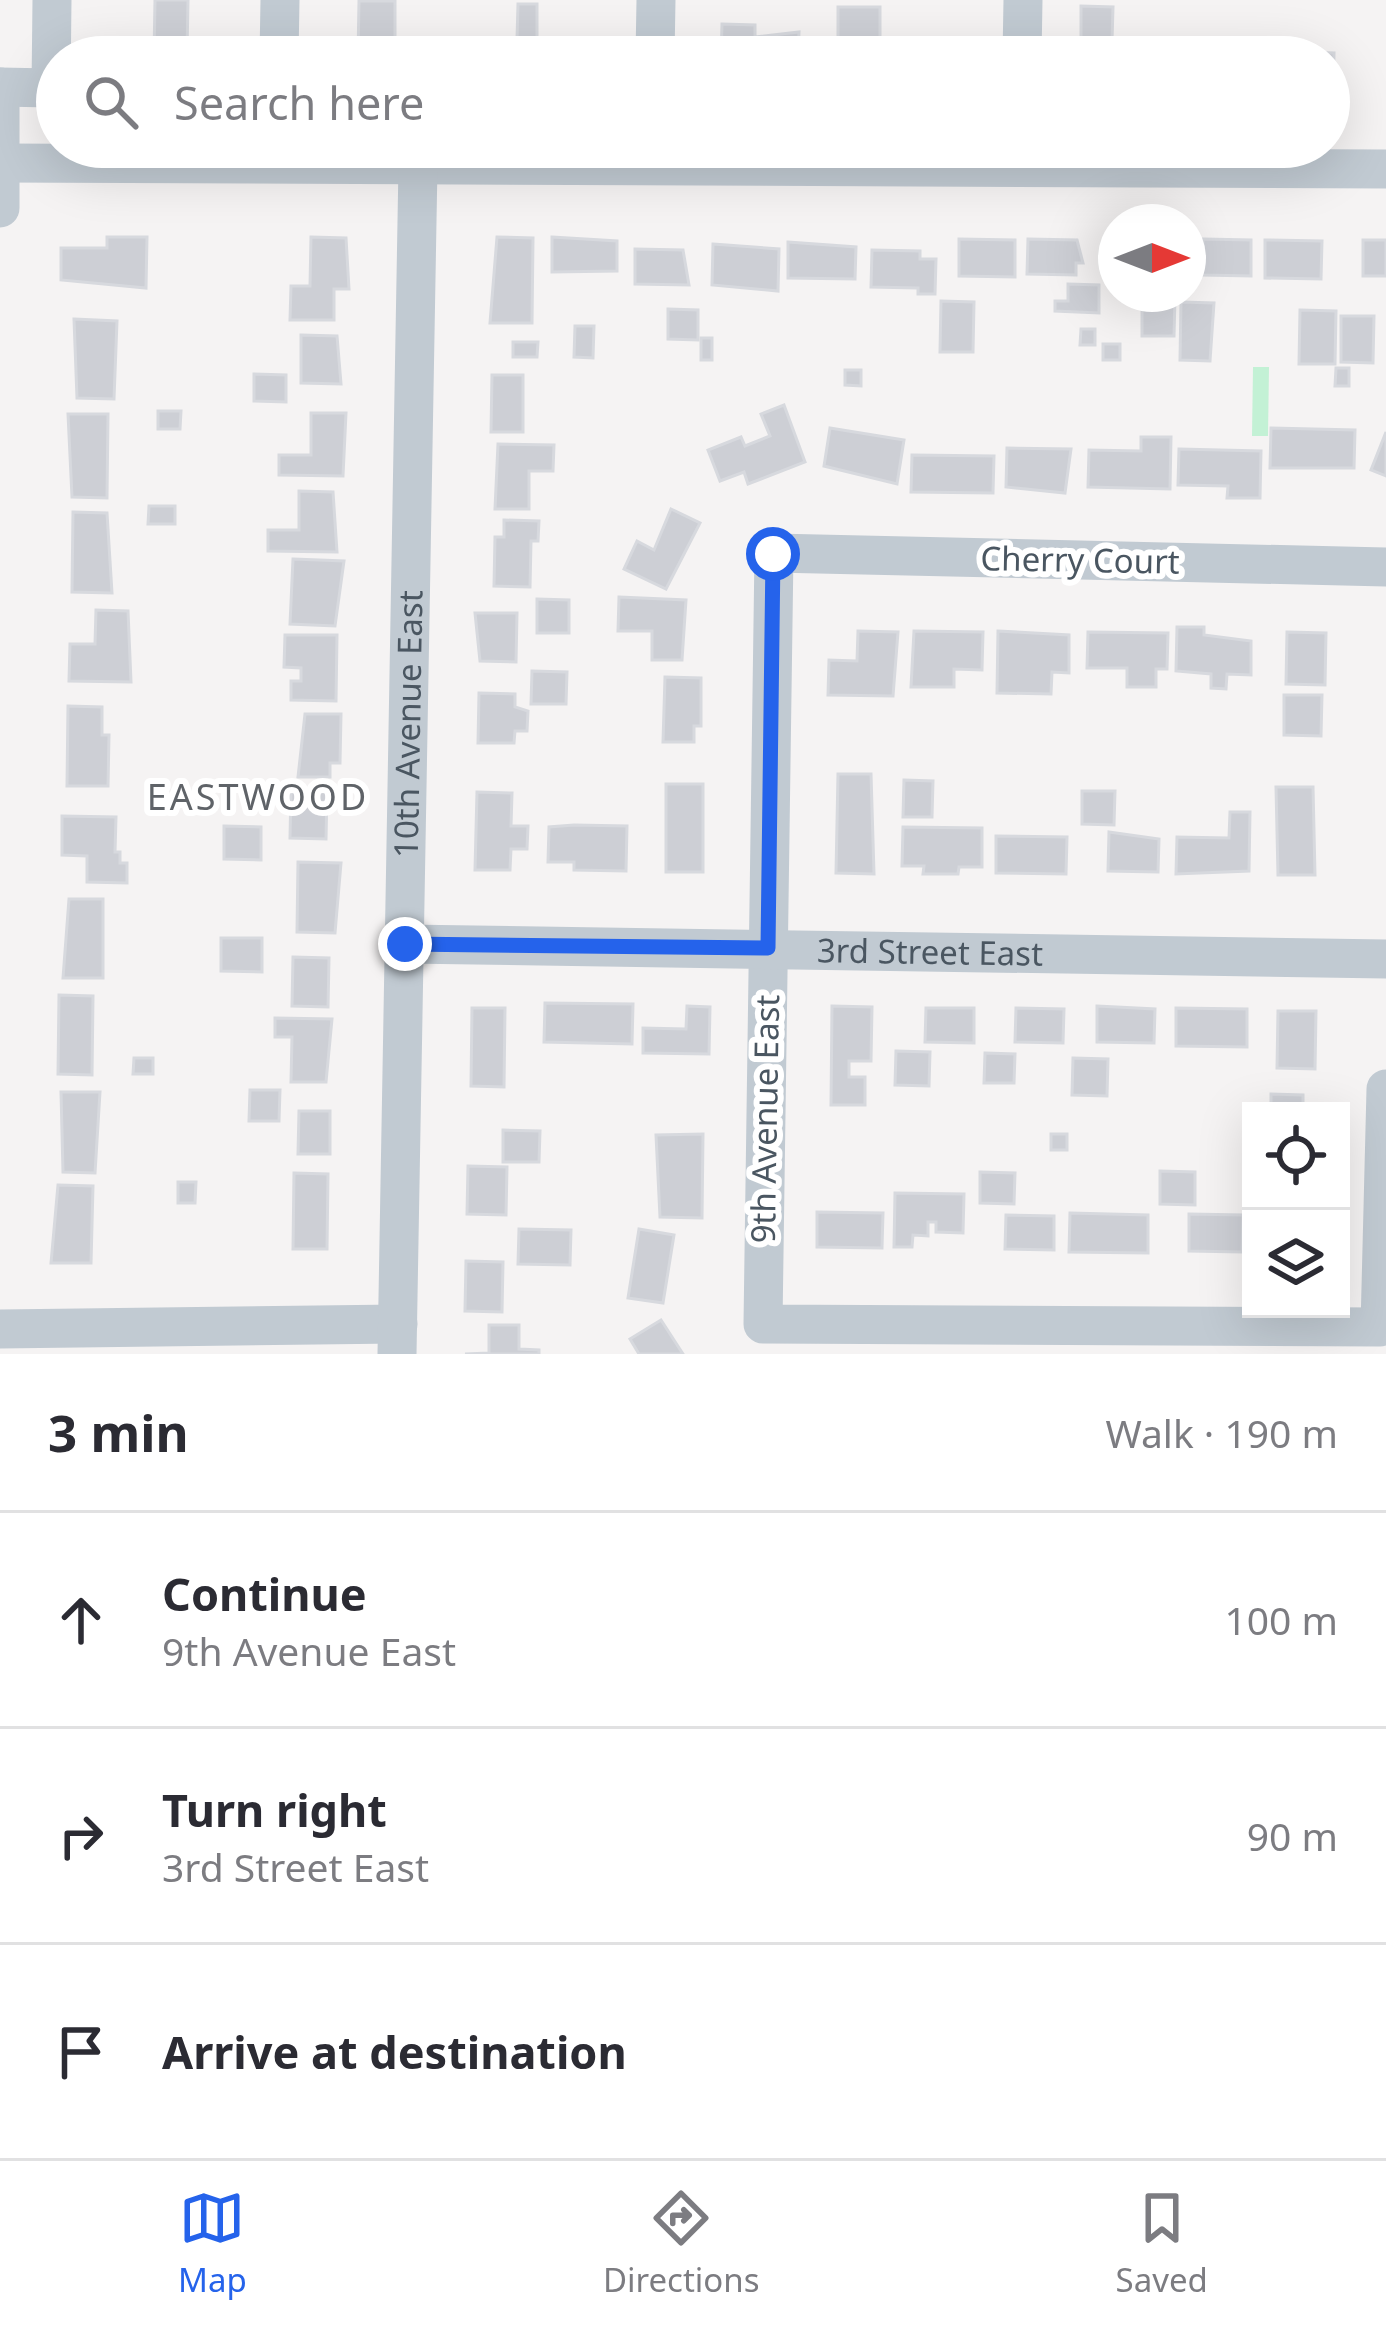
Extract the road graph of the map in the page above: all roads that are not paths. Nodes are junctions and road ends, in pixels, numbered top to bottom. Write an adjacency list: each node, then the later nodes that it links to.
1 (52, 0): 5 (street)
2 (280, 0): 6 (street)
3 (656, 0): 7 (street)
4 (1023, 0): 8 (street)
5 (52, 36)
6 (279, 36)
7 (655, 36)
8 (1022, 36)
9 (0, 87): 10 (street); 12 (street)
10 (36, 88)
11 (36, 162): 12 (street)
12 (0, 163): 16 (street)
13 (418, 168): 19 (street, 10th Avenue East)
14 (1350, 168): 15 (street)
15 (1386, 169)
16 (0, 208)
17 (773, 554): 18 (street, Cherry Court); 20 (street, 9th Avenue East)
18 (1386, 567)
19 (405, 944): 20 (street, 3rd Street East); 24 (street, 10th Avenue East)
20 (768, 948): 21 (street, 3rd Street East); 22 (street, 9th Avenue East)
21 (1386, 959)
22 (1386, 1089)
23 (0, 1329): 24 (street)
24 (397, 1339)

